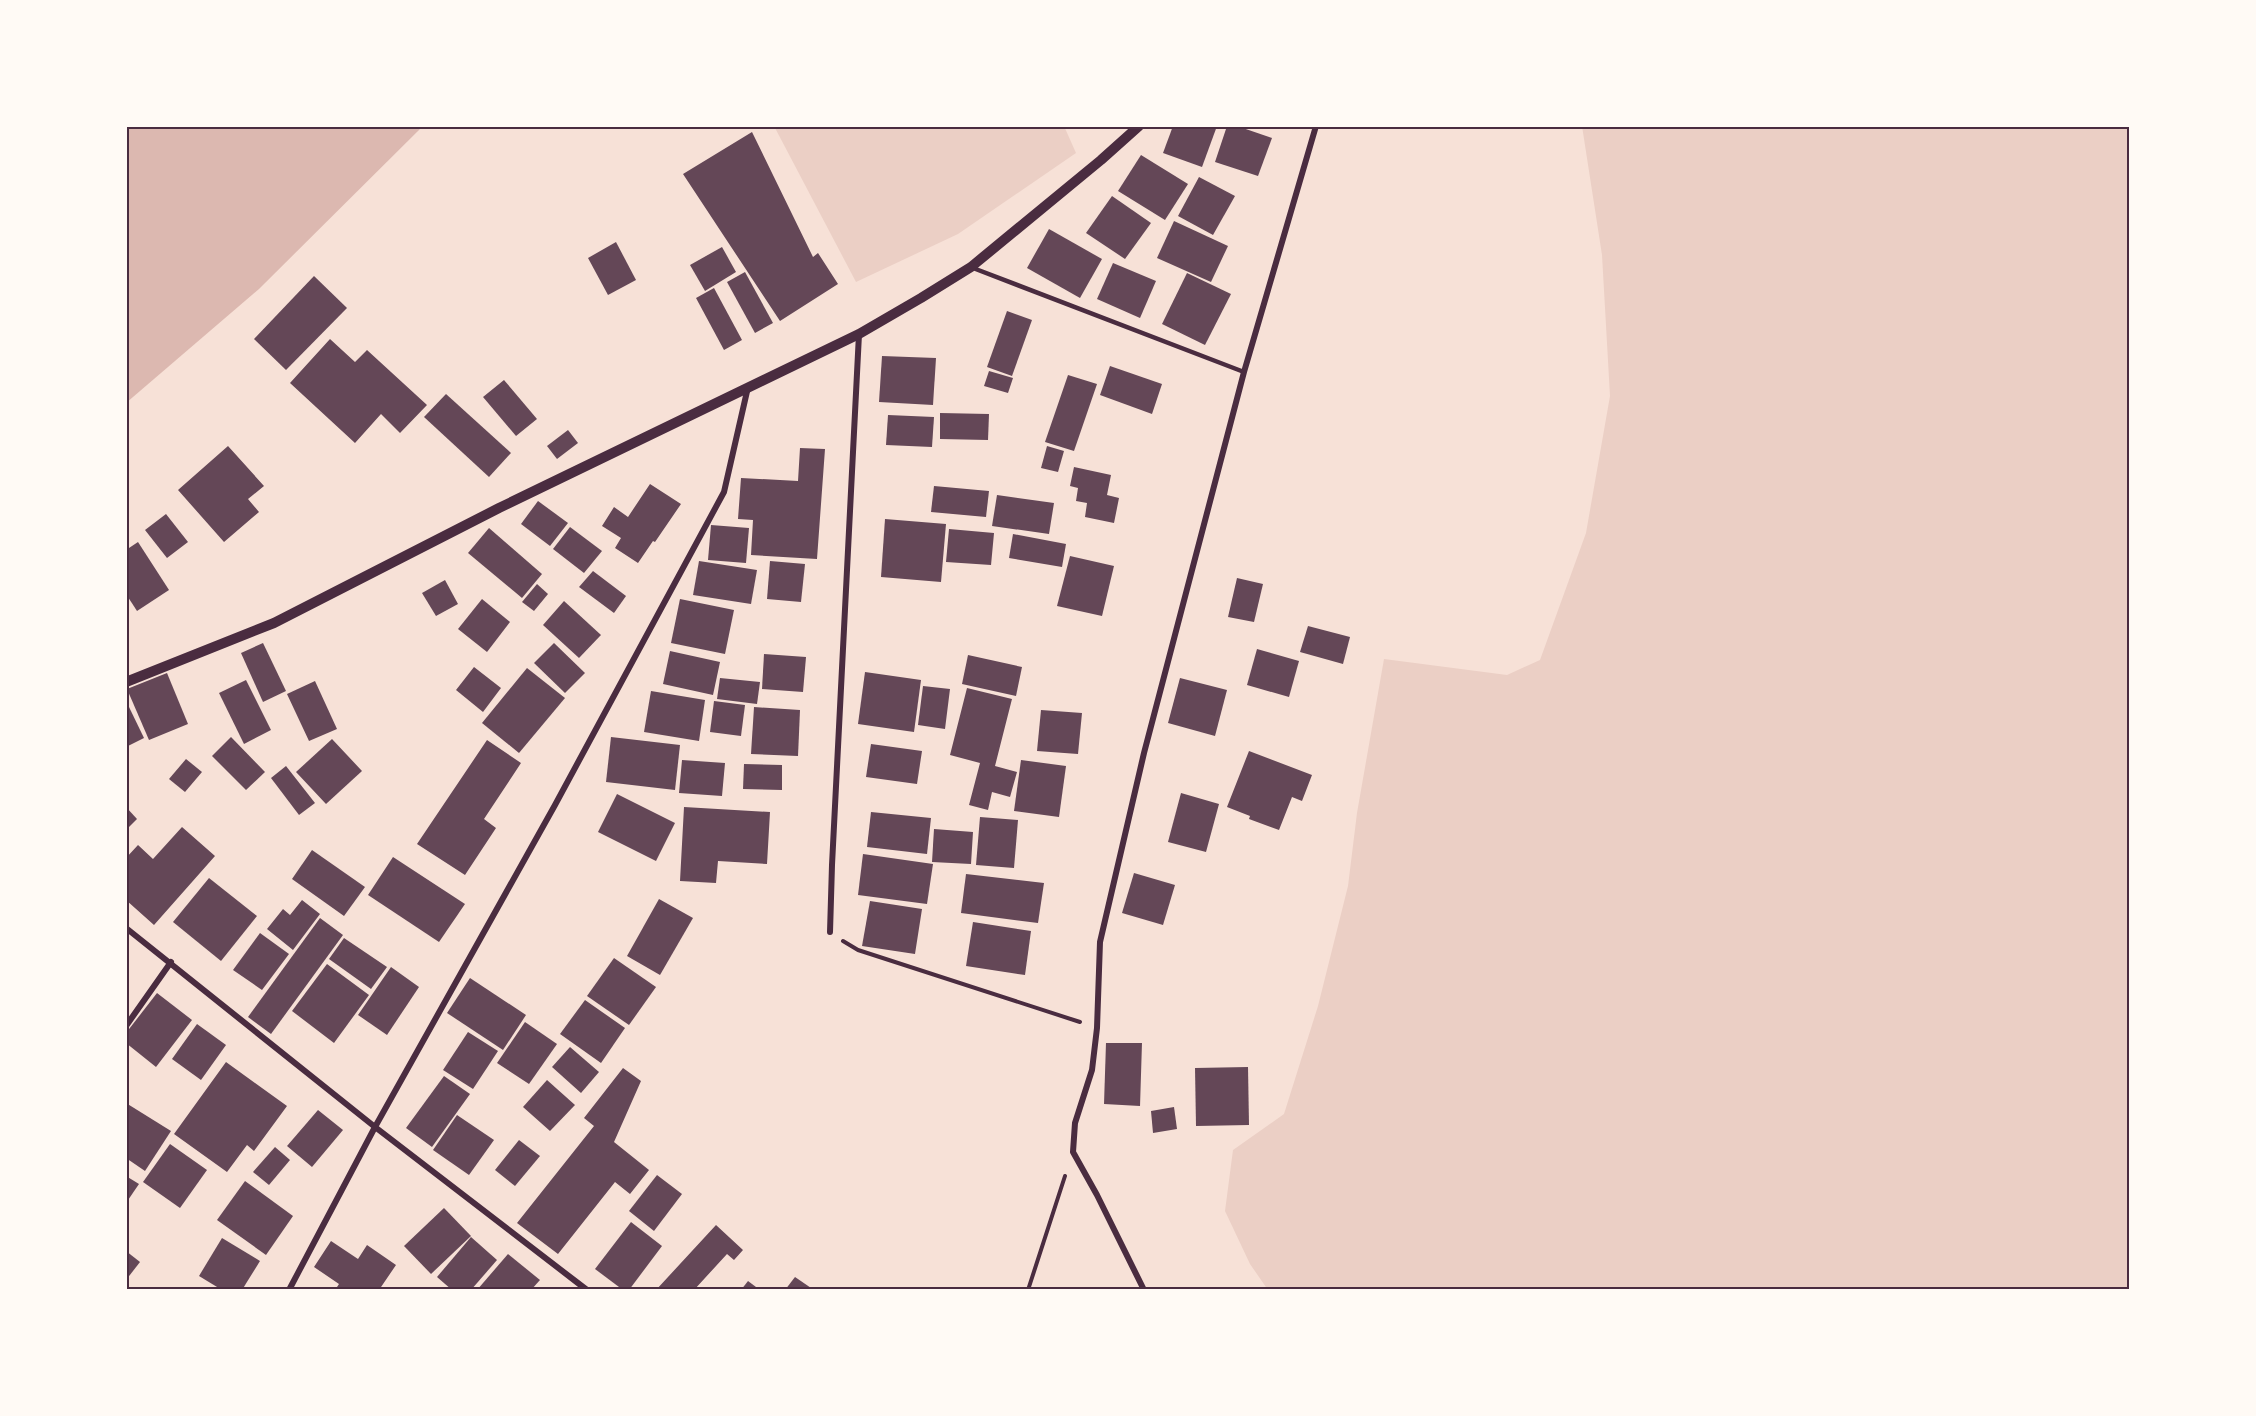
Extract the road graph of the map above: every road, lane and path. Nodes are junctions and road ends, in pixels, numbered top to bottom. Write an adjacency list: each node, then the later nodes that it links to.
1 (1139, 126): 3 (street)
2 (1316, 126): 5 (street)
3 (970, 267): 4 (street); 5 (lane)
4 (859, 334): 6 (street); 9 (street)
5 (1244, 372): 12 (street)
6 (748, 387): 7 (street); 13 (street)
7 (126, 682)
8 (126, 928): 10 (street)
9 (830, 932): 12 (path)
10 (171, 962): 11 (street); 13 (street)
11 (126, 1026)
12 (1097, 1028): 14 (street)
13 (375, 1127): 15 (street); 16 (street)
14 (1073, 1152): 17 (path); 18 (street)
15 (289, 1290)
16 (587, 1290)
17 (1028, 1290)
18 (1144, 1290)

